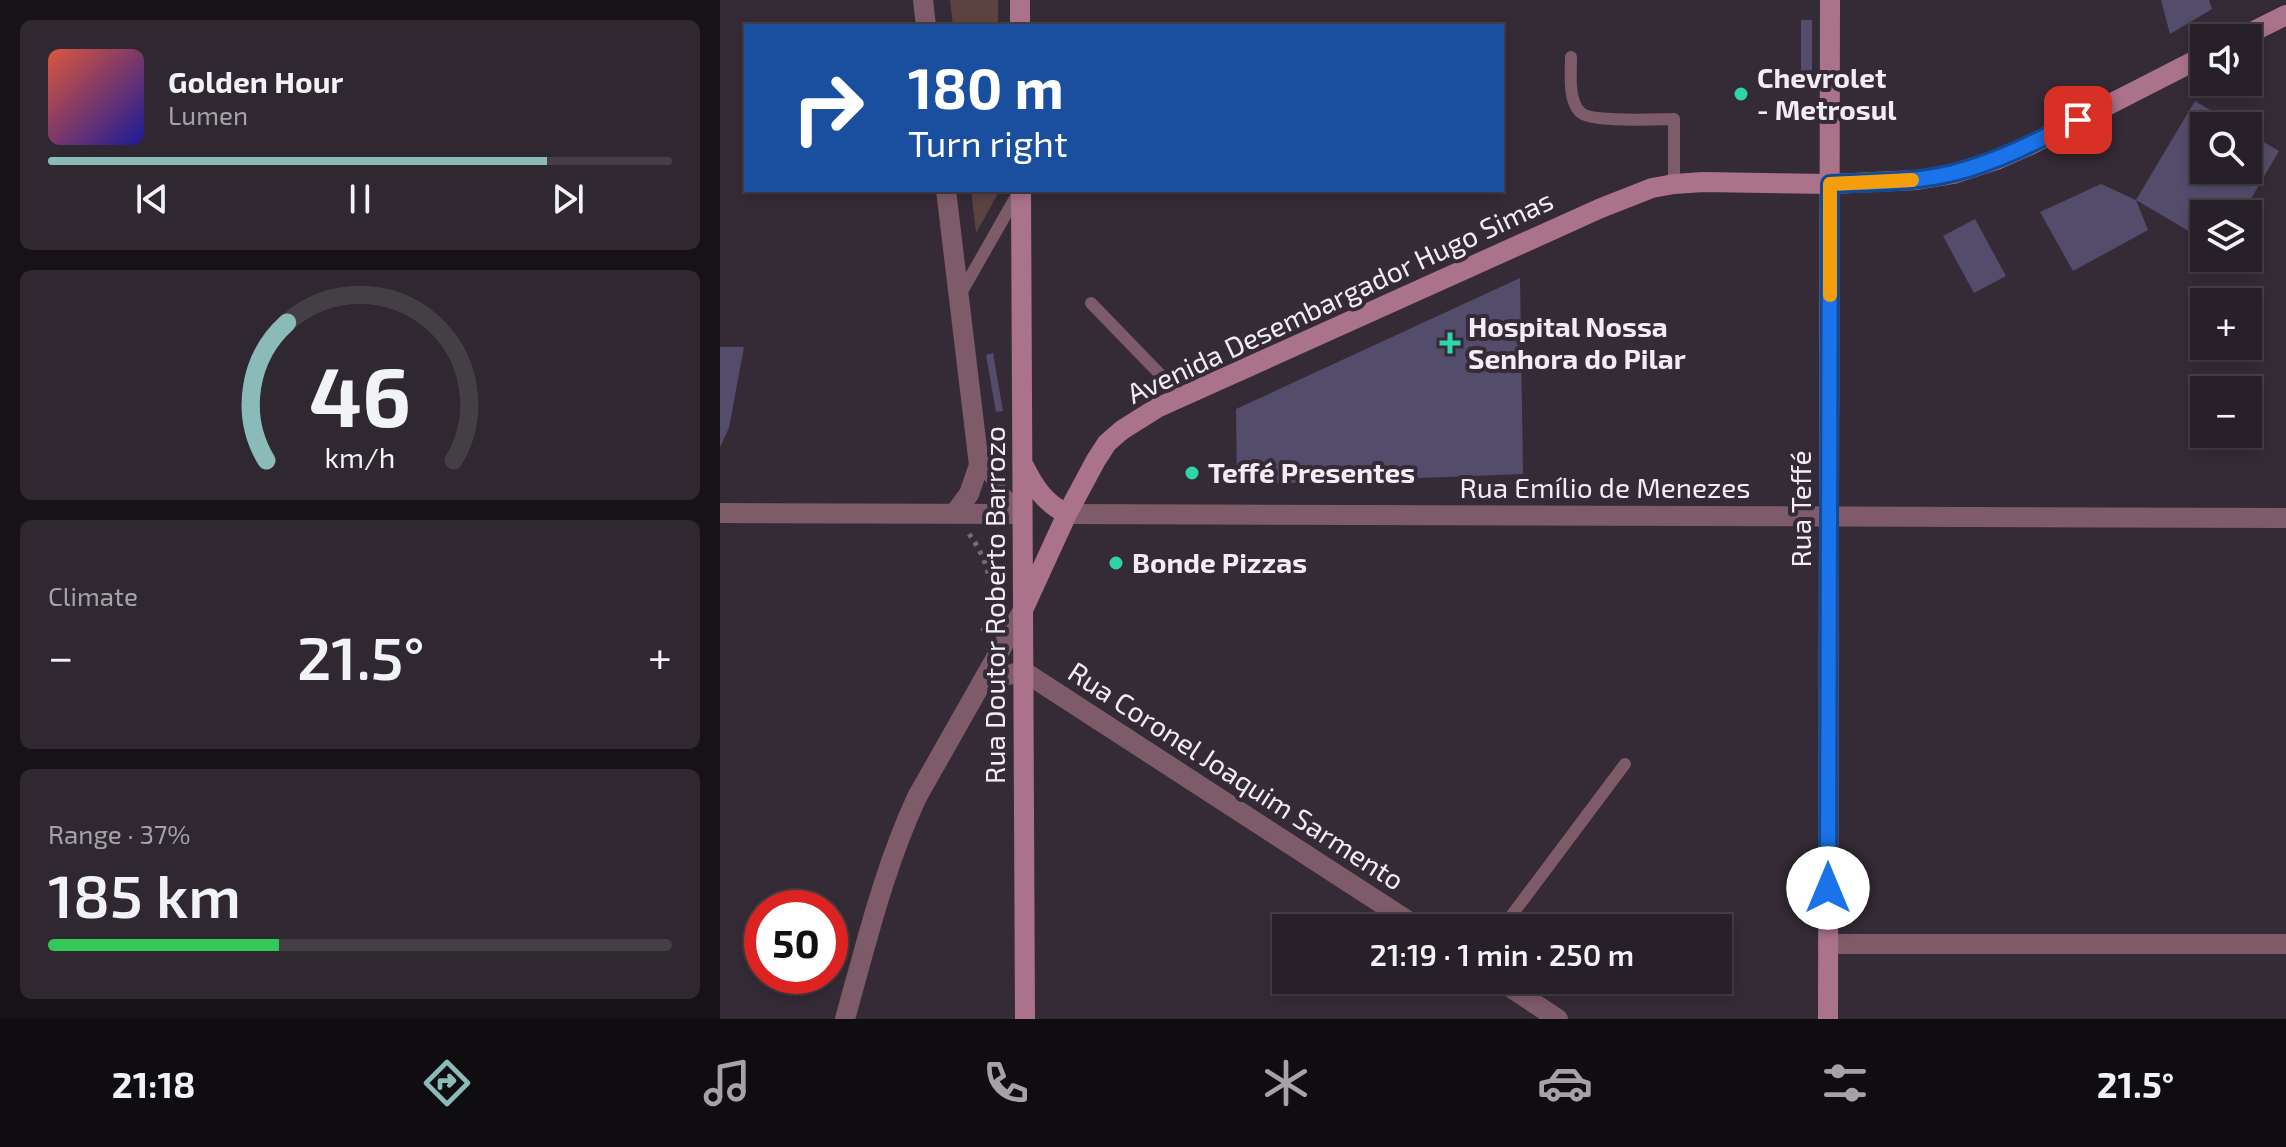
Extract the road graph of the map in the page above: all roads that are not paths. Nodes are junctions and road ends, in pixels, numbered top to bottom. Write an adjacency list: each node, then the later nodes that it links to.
1 (923, 0): 6 (street)
2 (1020, 0): 7 (main road)
3 (1830, 0): 13 (main road, Rua Teffé)
4 (2274, 0): 8 (main road)
5 (2286, 15): 8 (main road)
6 (926, 24)
7 (1020, 24)
8 (2266, 25): 9 (main road)
9 (2262, 27)
10 (1571, 57): 12 (lane)
11 (2190, 63): 13 (main road, Avenida Desembargador Hugo Simas)
12 (1674, 184): 13 (main road, Avenida Desembargador Hugo Simas); 19 (main road, Avenida Desembargador Hugo Simas)
13 (1830, 184): 26 (main road, Rua Teffé)
14 (946, 192): 17 (street)
15 (1019, 192): 17 (lane)
16 (1020, 192): 20 (main road, Rua Doutor Roberto Barrozo)
17 (958, 297): 21 (street)
18 (1091, 303): 19 (lane)
19 (1182, 397): 25 (main road, Avenida Desembargador Hugo Simas)
20 (1022, 463): 24 (main road, Rua Doutor Roberto Barrozo); 25 (main road)
21 (979, 465): 23 (street); 24 (lane)
22 (720, 513): 23 (street)
23 (954, 514): 24 (street)
24 (1022, 514): 28 (main road, Rua Doutor Roberto Barrozo)
25 (1067, 514): 26 (street, Rua Emílio de Menezes); 28 (main road, Avenida Desembargador Hugo Simas)
26 (1829, 517): 27 (street, Rua Emílio de Menezes); 34 (main road, Rua Teffé)
27 (2286, 518)
28 (1023, 610): 29 (main road, Rua Doutor Roberto Barrozo); 30 (street, Avenida Desembargador Hugo Simas)
29 (1023, 671): 30 (street); 32 (street, Rua Coronel Joaquim Sarmento); 38 (main road, Rua Doutor Roberto Barrozo)
30 (982, 682): 37 (street, Avenida Desembargador Hugo Simas)
31 (1625, 764): 33 (lane)
32 (1397, 914)
33 (1512, 914)
34 (1828, 944): 35 (street); 40 (main road, Rua Teffé)
35 (2286, 944)
36 (1520, 994): 39 (street)
37 (845, 1019)
38 (1025, 1019)
39 (1558, 1019)
40 (1828, 1019)

